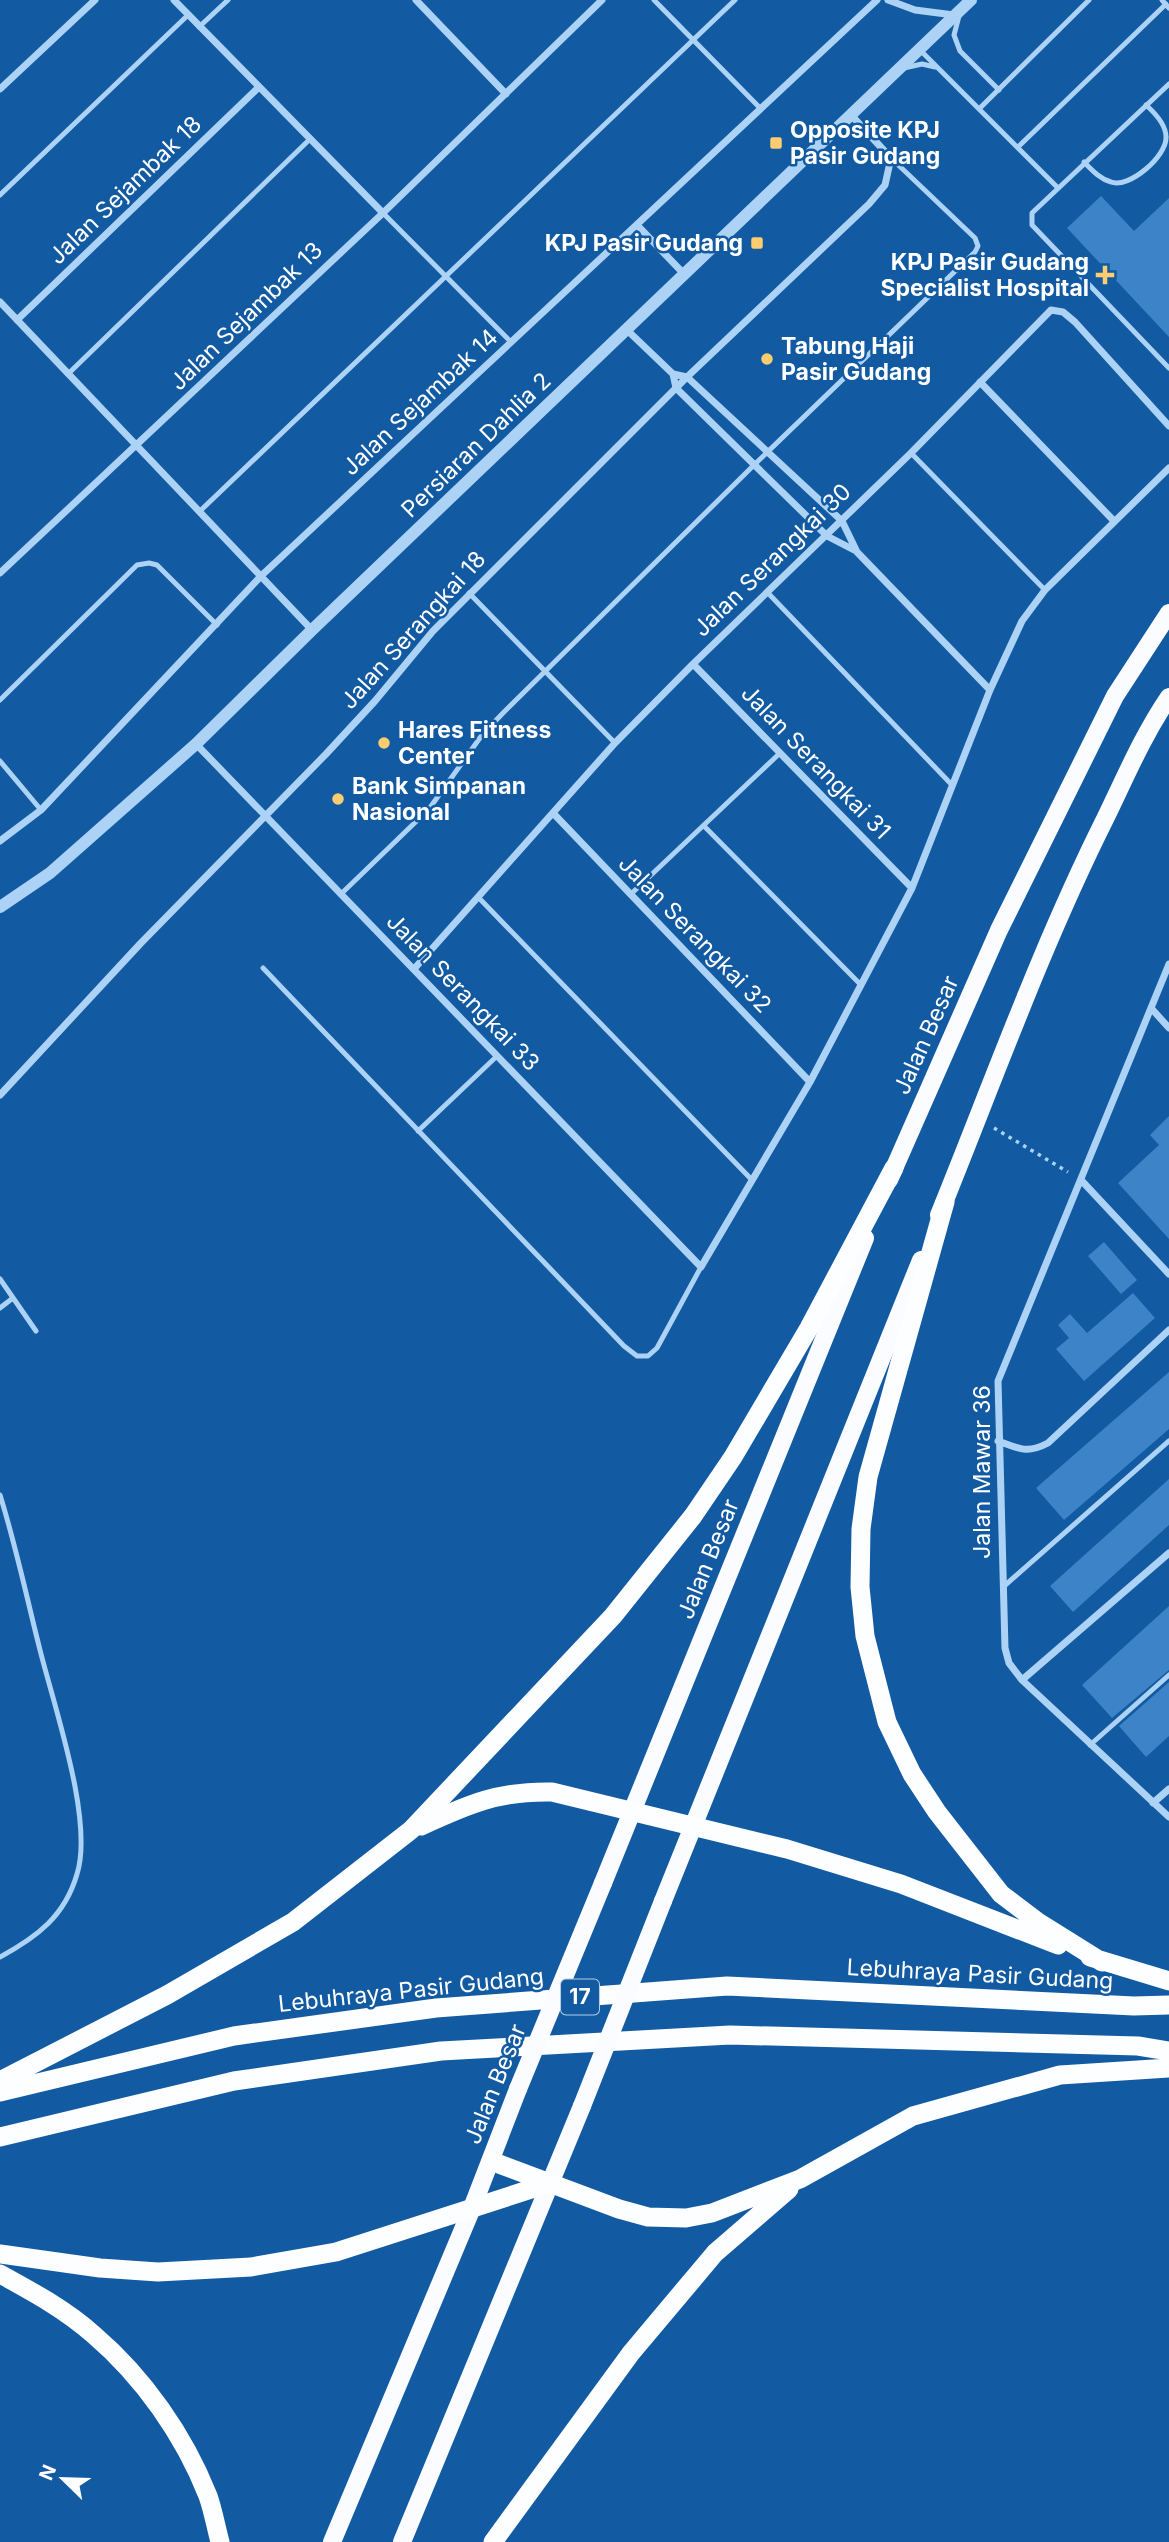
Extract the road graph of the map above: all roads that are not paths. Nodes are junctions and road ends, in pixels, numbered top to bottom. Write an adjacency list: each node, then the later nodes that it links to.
1 (94, 0): 21 (street)
2 (174, 0): 13 (street)
3 (228, 0): 14 (lane)
4 (416, 0): 23 (street)
5 (603, 0): 23 (street, Jalan Sejambak 13)
6 (654, 0): 15 (lane)
7 (735, 0): 15 (lane)
8 (877, 0): 26 (street, Jalan Sejambak 14)
9 (888, 0): 12 (street)
10 (1090, 0): 22 (lane)
11 (1165, 4): 29 (lane)
12 (962, 8): 16 (street, Persiaran Dahlia 2); 22 (lane)
13 (188, 15): 14 (street); 33 (lane)
14 (199, 27): 20 (street)
15 (693, 40): 26 (lane); 37 (lane)
16 (919, 49): 17 (lane); 18 (street, Persiaran Dahlia 2)
17 (938, 68): 18 (lane); 25 (lane)
18 (898, 70): 27 (street, Persiaran Dahlia 2)
19 (1169, 84): 24 (lane)
20 (259, 87): 28 (street); 39 (street, Jalan Sejambak 18)
21 (0, 89)
22 (999, 90): 25 (lane)
23 (506, 94): 34 (street, Jalan Sejambak 13)
24 (1146, 105): 31 (lane); 31 (lane)
25 (980, 108): 29 (lane)
26 (761, 109): 35 (street, Jalan Sejambak 14)
27 (852, 116): 30 (street); 36 (street, Persiaran Dahlia 2)
28 (310, 139): 34 (street); 43 (lane)
29 (1018, 147): 32 (lane)
30 (891, 159): 45 (street, Jalan Serangkai 18); 50 (lane)
31 (1084, 162): 32 (lane)
32 (1057, 187): 42 (lane)
33 (0, 195)
34 (383, 213): 37 (lane); 49 (street, Jalan Sejambak 13)
35 (637, 225): 36 (street); 41 (street, Jalan Sejambak 14)
36 (685, 275): 40 (street, Persiaran Dahlia 2)
37 (446, 276): 41 (lane); 54 (lane)
38 (0, 302): 39 (street)
39 (17, 320): 43 (street)
40 (627, 330): 44 (street); 66 (street, Persiaran Dahlia 2)
41 (511, 342): 60 (street, Jalan Sejambak 14)
42 (1169, 368)
43 (68, 374): 49 (street)
44 (673, 374): 45 (street); 47 (street)
45 (687, 377): 47 (street, Jalan Serangkai 18); 50 (street)
46 (980, 382): 48 (street, Jalan Serangkai 30); 51 (street, Jalan Serangkai 30); 56 (street)
47 (676, 388): 52 (street); 62 (street, Jalan Serangkai 18)
48 (1169, 426)
49 (136, 447): 54 (street); 59 (street, Jalan Sejambak 13)
50 (768, 452): 52 (lane); 55 (street)
51 (911, 453): 55 (street, Jalan Serangkai 30); 61 (lane)
52 (754, 465): 57 (street); 68 (lane)
53 (1169, 468): 56 (street)
54 (199, 512): 60 (street)
55 (842, 521): 57 (street, Jalan Serangkai 30); 58 (street)
56 (1114, 521): 61 (street)
57 (827, 536): 58 (street); 63 (street, Jalan Serangkai 30)
58 (857, 552): 69 (street)
59 (0, 573)
60 (261, 576): 65 (street, Jalan Sejambak 14); 66 (street)
61 (1045, 590): 69 (street)
62 (470, 593): 68 (lane); 79 (street, Jalan Serangkai 18)
63 (768, 593): 67 (street, Jalan Serangkai 30); 76 (lane)
64 (1169, 613): 97 (main road, Jalan Besar)
65 (217, 625): 71 (lane); 77 (street, Jalan Sejambak 14)
66 (312, 630): 73 (street, Persiaran Dahlia 2)
67 (693, 664): 72 (street, Jalan Serangkai 30); 74 (street, Jalan Serangkai 31)
68 (545, 672): 72 (lane); 83 (lane)
69 (990, 690): 76 (street)
70 (1169, 697): 100 (main road)
71 (0, 699)
72 (615, 743): 78 (street, Jalan Serangkai 30)
73 (196, 744): 79 (street, Jalan Serangkai 33); 86 (street, Persiaran Dahlia 2)
74 (780, 753): 80 (lane); 82 (street, Jalan Serangkai 31)
75 (0, 761): 77 (lane)
76 (952, 785): 82 (street)
77 (41, 810): 81 (street, Jalan Sejambak 14)
78 (553, 813): 84 (street, Jalan Serangkai 32); 85 (street, Jalan Serangkai 30)
79 (266, 816): 83 (street, Jalan Serangkai 33); 95 (street, Jalan Serangkai 18)
80 (704, 826): 84 (lane); 90 (lane)
81 (0, 841)
82 (912, 888): 90 (street)
83 (341, 894): 89 (street, Jalan Serangkai 33)
84 (631, 894): 94 (street, Jalan Serangkai 32)
85 (478, 897): 89 (street, Jalan Serangkai 30); 98 (lane)
86 (0, 907)
87 (1169, 964): 91 (street, Jalan Mawar 36)
88 (263, 968): 96 (lane)
89 (414, 969): 93 (street, Jalan Serangkai 33)
90 (861, 985): 94 (street)
91 (1151, 1007): 92 (street); 99 (street, Jalan Mawar 36)
92 (1169, 1028)
93 (497, 1056): 96 (lane); 101 (street, Jalan Serangkai 33)
94 (810, 1082): 98 (street)
95 (0, 1095)
96 (418, 1131): 101 (lane)
97 (894, 1168): 118 (main road, Jalan Besar); 121 (highway)
98 (752, 1180): 101 (street)
99 (1081, 1180): 102 (street); 108 (street, Jalan Mawar 36)
100 (945, 1202): 120 (main road); 123 (highway)
101 (701, 1267)
102 (1169, 1274)
103 (0, 1279): 104 (lane)
104 (13, 1298): 105 (lane); 107 (lane)
105 (0, 1308)
106 (1169, 1330): 108 (street)
107 (36, 1331)
108 (998, 1441): 112 (street, Jalan Mawar 36)
109 (1169, 1441): 112 (lane)
110 (0, 1495): 122 (lane)
111 (1169, 1553): 114 (street)
112 (1003, 1588): 114 (street, Jalan Mawar 36)
113 (1169, 1675): 115 (lane)
114 (1022, 1680): 115 (street, Jalan Mawar 36)
115 (1090, 1745): 117 (street, Jalan Mawar 36)
116 (1169, 1788): 117 (street)
117 (1153, 1803): 119 (street, Jalan Mawar 36)
118 (632, 1811): 120 (highway); 121 (highway); 131 (main road, Jalan Besar, bridge)
119 (1169, 1816)
120 (695, 1826): 123 (highway); 133 (main road, bridge)
121 (411, 1830): 128 (highway)
122 (0, 1957)
123 (1102, 1962): 124 (highway)
124 (1169, 1981)
125 (1169, 2005): 129 (highway, Lebuhraya Pasir Gudang / 17)
126 (1169, 2051): 130 (highway, 17)
127 (1169, 2068): 132 (highway)
128 (0, 2081)
129 (0, 2092)
130 (0, 2137)
131 (491, 2161): 133 (highway); 134 (main road, Jalan Besar)
132 (800, 2179): 133 (highway); 140 (highway)
133 (550, 2183): 134 (highway); 139 (main road)
134 (472, 2208): 135 (highway); 138 (main road, Jalan Besar)
135 (0, 2254)
136 (0, 2274): 137 (highway)
137 (220, 2542)
138 (332, 2542)
139 (402, 2542)
140 (493, 2542)

